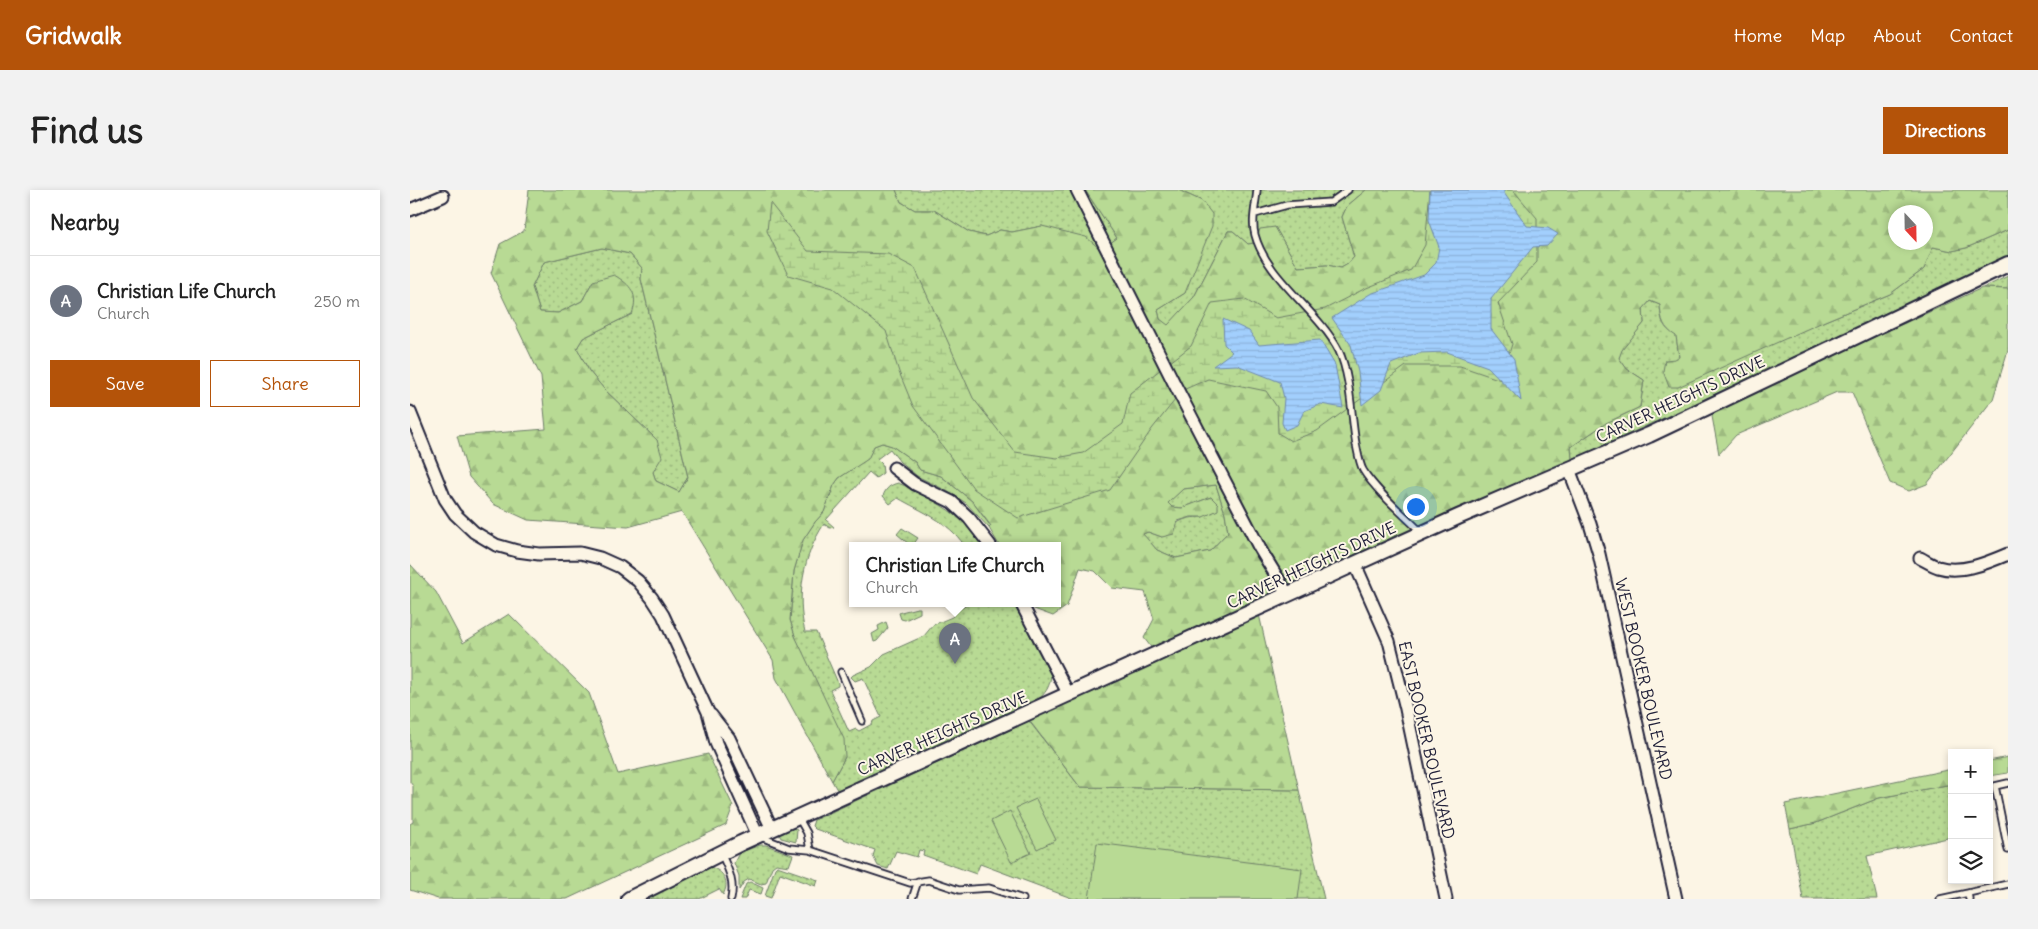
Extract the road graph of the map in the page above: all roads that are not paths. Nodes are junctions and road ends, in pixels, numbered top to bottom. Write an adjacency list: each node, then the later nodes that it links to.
1 (1077, 190): 16 (street)
2 (1257, 190): 6 (lane)
3 (1348, 190): 6 (lane)
4 (442, 196): 5 (street)
5 (410, 210)
6 (1255, 214): 11 (lane)
7 (2008, 264): 10 (street, CARVER HEIGHTS DRIVE)
8 (410, 412): 20 (street)
9 (894, 468): 12 (street)
10 (1569, 469): 11 (street, CARVER HEIGHTS DRIVE); 37 (street, WEST BOOKER BOULEVARD)
11 (1422, 533): 15 (street, CARVER HEIGHTS DRIVE)
12 (988, 542)
13 (2008, 554): 14 (street)
14 (1920, 558)
15 (1355, 564): 16 (street, CARVER HEIGHTS DRIVE); 36 (street, EAST BOOKER BOULEVARD)
16 (1288, 595): 19 (street, CARVER HEIGHTS DRIVE)
17 (1023, 607): 19 (street)
18 (840, 672): 21 (lane)
19 (1069, 695): 23 (street, CARVER HEIGHTS DRIVE)
20 (708, 712): 24 (street); 25 (street)
21 (862, 721)
22 (2008, 783): 27 (lane)
23 (798, 817): 24 (street, CARVER HEIGHTS DRIVE); 26 (lane)
24 (772, 829): 25 (street, CARVER HEIGHTS DRIVE)
25 (758, 836): 26 (lane); 28 (street, CARVER HEIGHTS DRIVE)
26 (810, 850): 29 (lane)
27 (2008, 850)
28 (721, 853): 32 (street, CARVER HEIGHTS DRIVE); 33 (lane)
29 (918, 881): 34 (lane); 35 (lane)
30 (2008, 884): 31 (lane)
31 (1968, 896): 38 (lane)
32 (629, 899)
33 (731, 899)
34 (912, 899)
35 (1023, 899)
36 (1446, 899)
37 (1676, 899)
38 (1940, 899)

